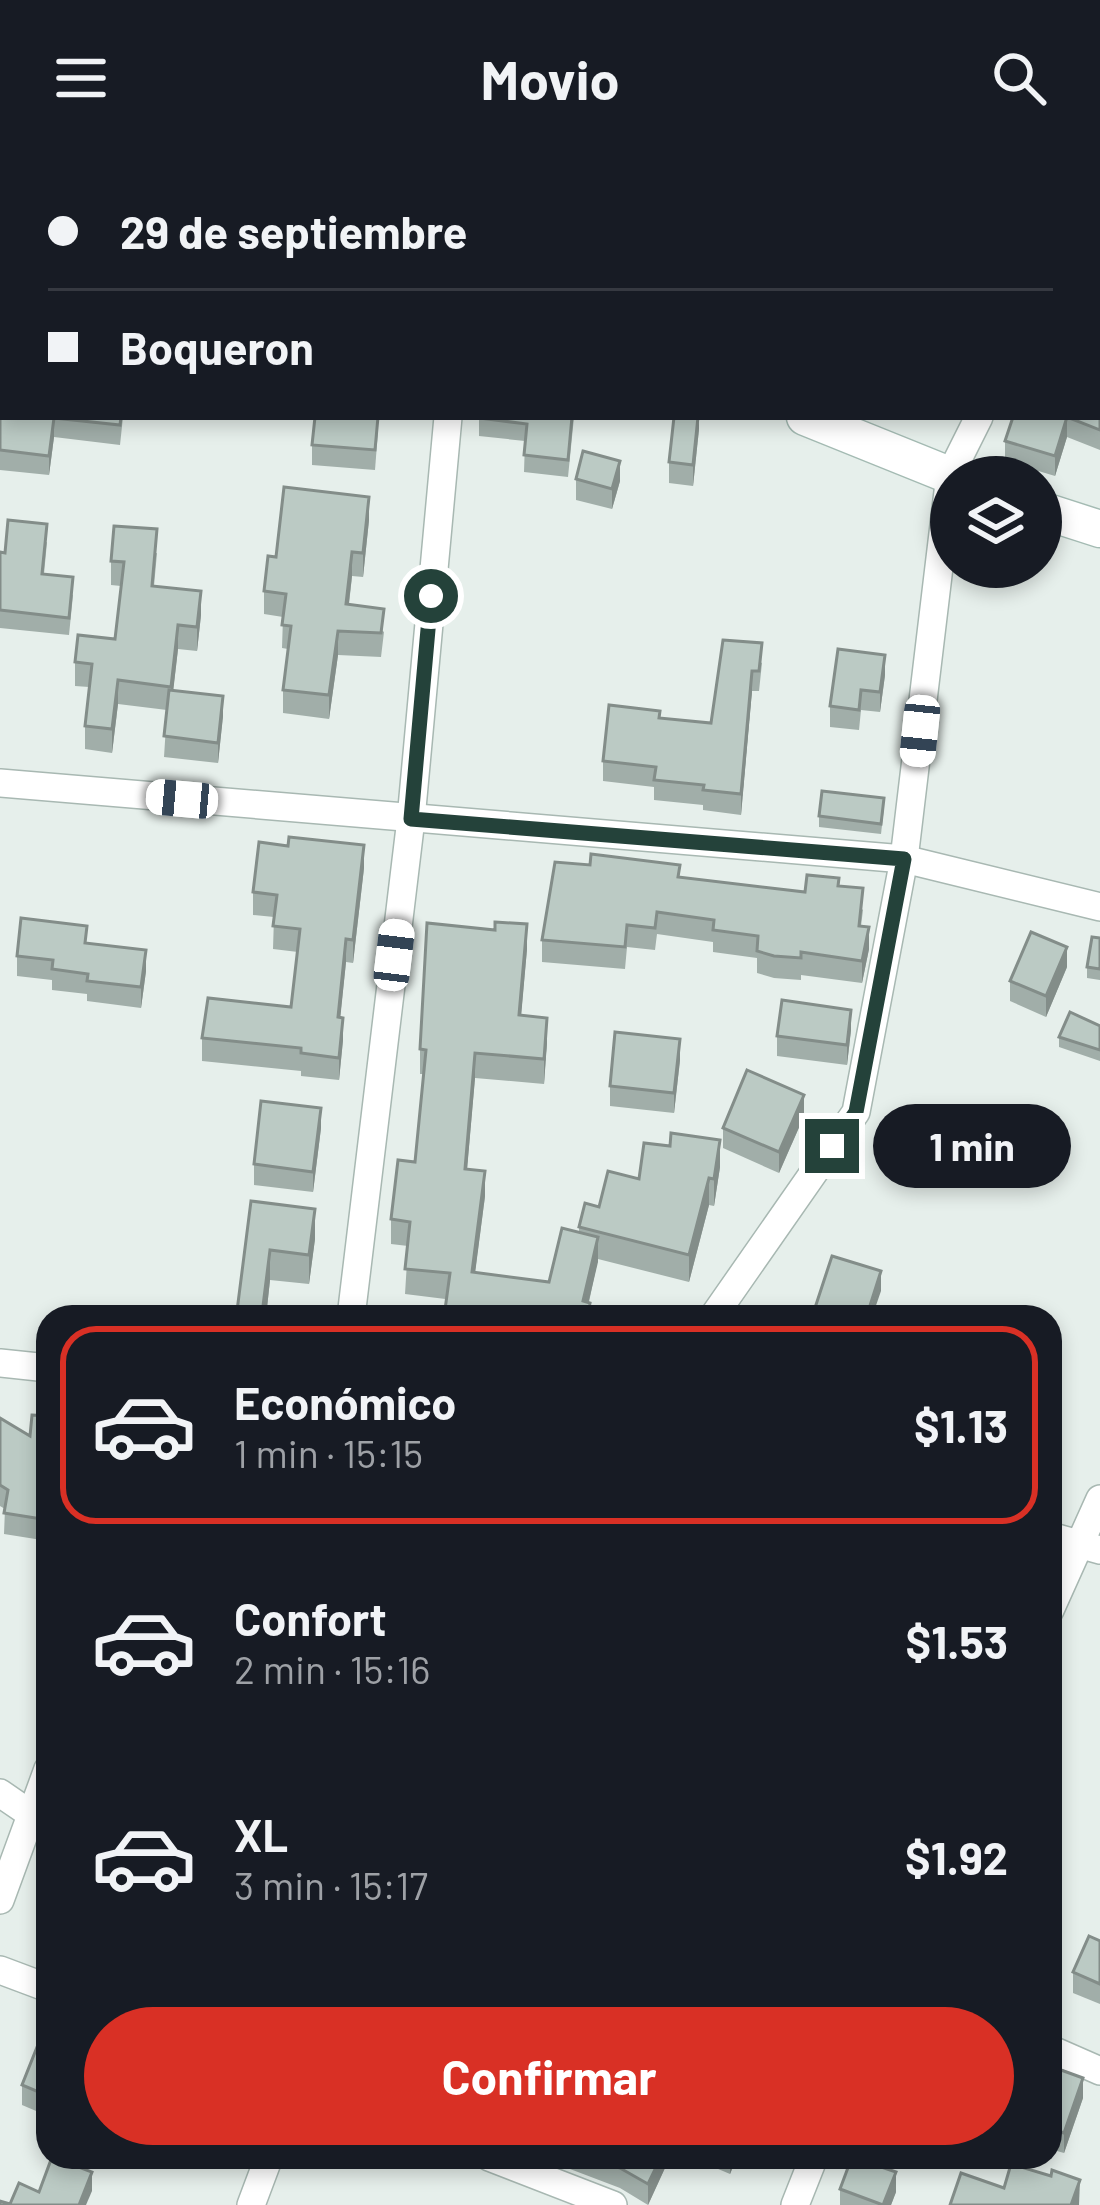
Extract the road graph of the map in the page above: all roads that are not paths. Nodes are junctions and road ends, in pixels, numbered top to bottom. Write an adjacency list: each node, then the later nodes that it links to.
1 (448, 420): 10 (street)
2 (812, 420): 5 (street)
3 (978, 420): 4 (street)
4 (961, 456)
5 (930, 467)
6 (1062, 517): 7 (street)
7 (1100, 529)
8 (938, 588): 11 (street)
9 (0, 783): 10 (street)
10 (411, 819): 11 (street); 13 (street)
11 (904, 859): 12 (street); 14 (street)
12 (1100, 907)
13 (351, 1305)
14 (721, 1305)
15 (0, 1363): 16 (street)
16 (36, 1367)
17 (1100, 1499): 18 (street)
18 (1090, 1547): 19 (street)
19 (1062, 1591)
20 (0, 1793): 22 (street)
21 (36, 1797): 22 (street)
22 (29, 1814): 23 (street)
23 (0, 1900)
24 (0, 1970): 25 (street)
25 (36, 1984)
26 (1062, 2054): 27 (street)
27 (1100, 2071)
28 (264, 2169): 31 (street)
29 (520, 2169): 32 (street)
30 (809, 2169): 33 (street)
31 (251, 2205)
32 (613, 2205)
33 (795, 2205)

